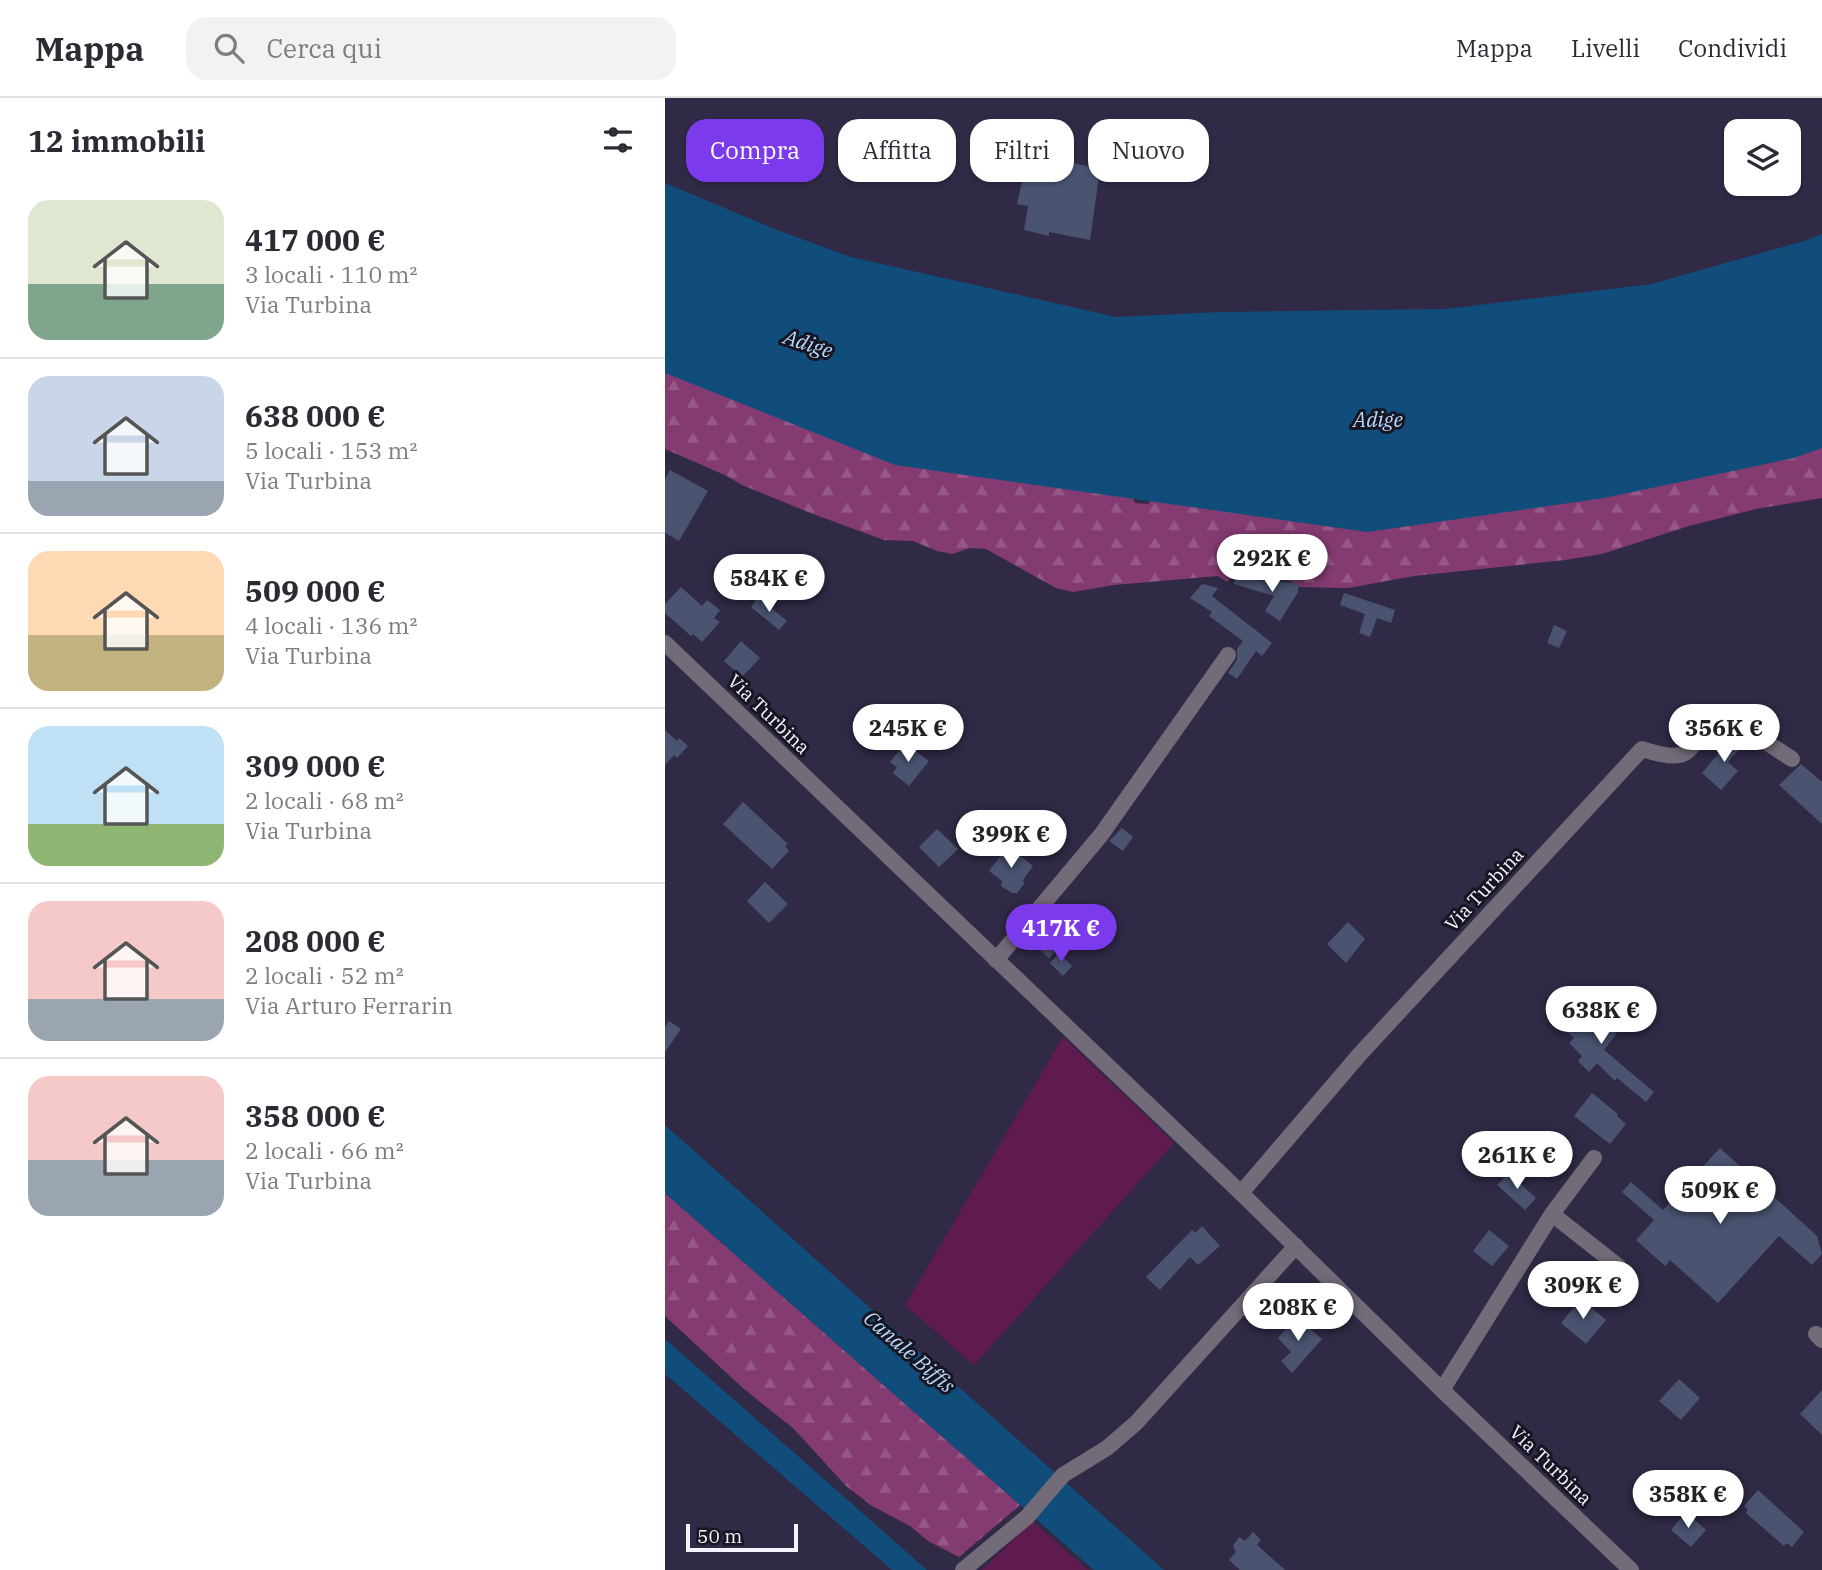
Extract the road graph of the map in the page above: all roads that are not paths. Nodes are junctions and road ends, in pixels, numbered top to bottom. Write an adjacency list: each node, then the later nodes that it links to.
1 (665, 643): 4 (street, Via Turbina)
2 (1228, 655): 4 (street)
3 (1792, 759): 6 (street, Via Turbina)
4 (996, 960): 6 (street, Via Turbina)
5 (1594, 1158): 7 (street)
6 (1241, 1193): 8 (street, Via Turbina)
7 (1552, 1214): 9 (street); 10 (street)
8 (1296, 1247): 10 (street, Via Turbina); 11 (street)
9 (1618, 1266)
10 (1442, 1390): 12 (street, Via Turbina)
11 (963, 1570)
12 (1631, 1570)

